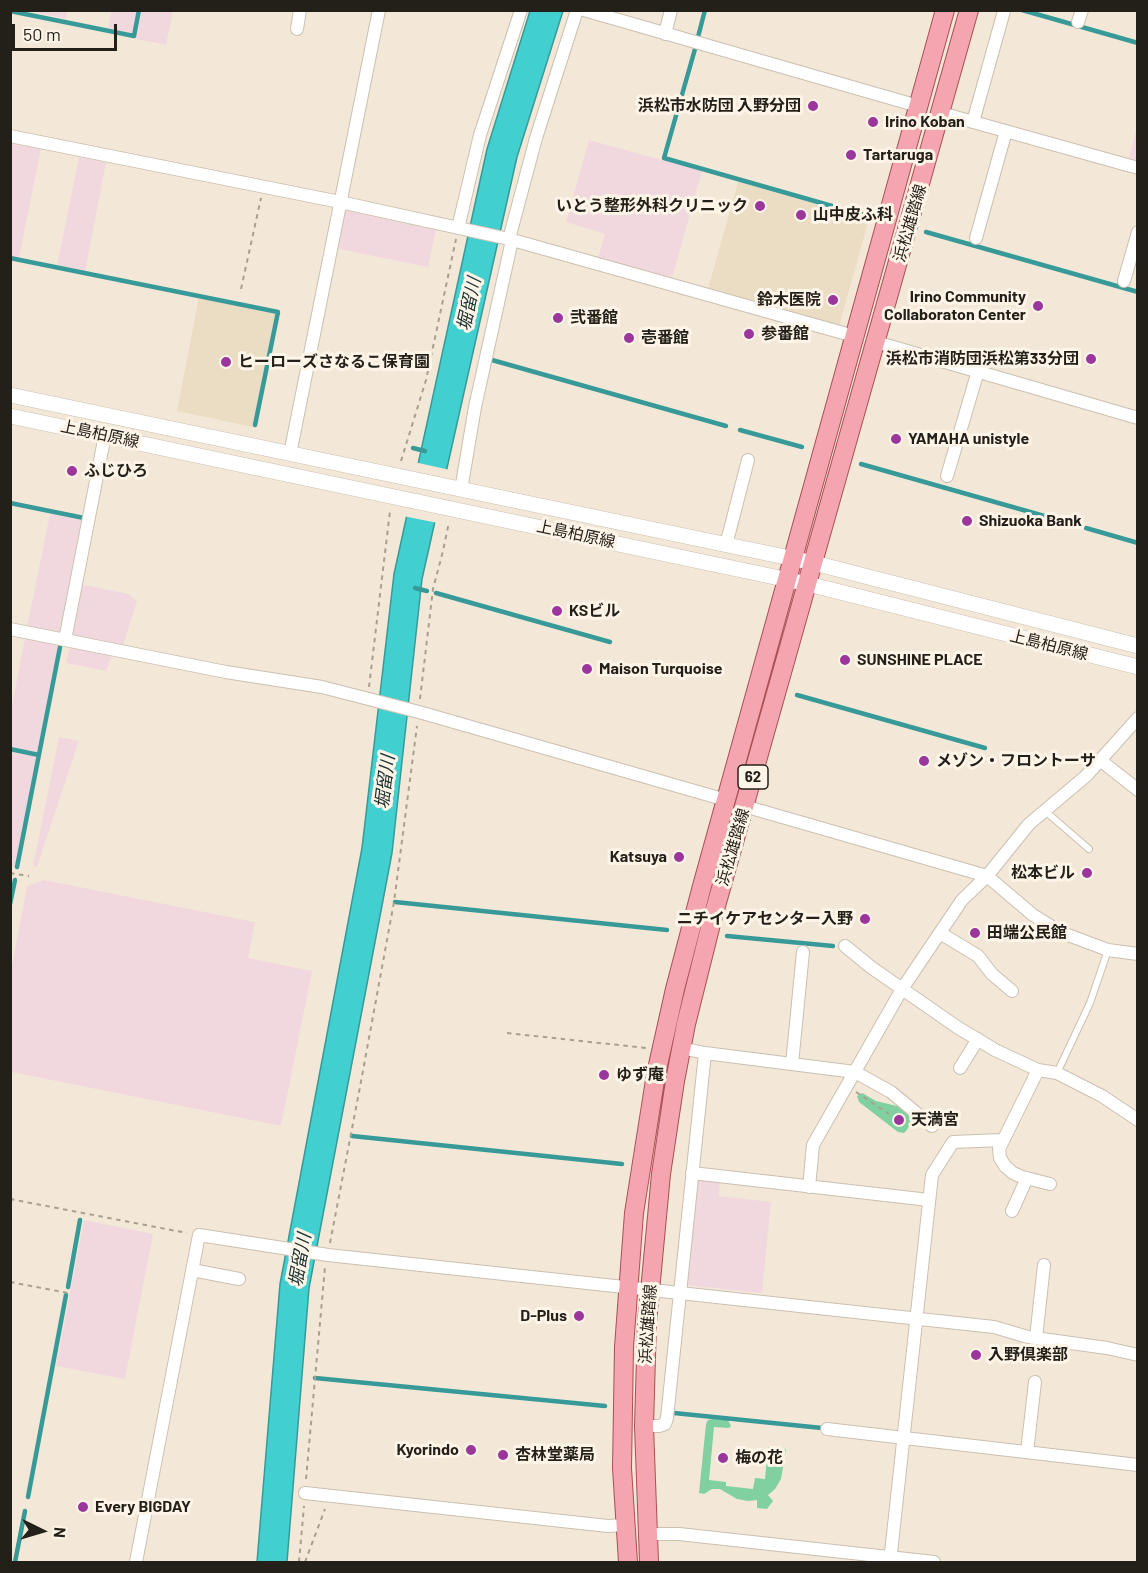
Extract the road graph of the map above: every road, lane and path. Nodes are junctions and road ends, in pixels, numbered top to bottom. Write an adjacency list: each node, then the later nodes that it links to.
1 (300, 10): 10 (street)
2 (379, 10): 19 (street)
3 (520, 10): 20 (street)
4 (577, 10): 23 (street)
5 (584, 10): 11 (street)
6 (671, 10): 11 (street)
7 (945, 10): 12 (main road, 浜松雄踏線 / 62)
8 (969, 10): 13 (main road, 浜松雄踏線 / 62)
9 (1004, 11): 14 (street)
10 (297, 29)
11 (665, 33): 12 (street)
12 (918, 106): 26 (main road, 浜松雄踏線 / 62)
13 (941, 112): 14 (street); 27 (main road, 浜松雄踏線 / 62)
14 (973, 122): 15 (street)
15 (1006, 131): 17 (street); 22 (street)
16 (10, 136): 18 (street)
17 (1137, 168)
18 (264, 187): 19 (street); 25 (path)
19 (340, 202): 20 (street); 33 (street)
20 (460, 228): 23 (street); 35 (path)
21 (1137, 232): 24 (street)
22 (976, 238)
23 (509, 239): 26 (street); 37 (street)
24 (1124, 281)
25 (241, 289)
26 (854, 336): 41 (main road, 浜松雄踏線 / 62)
27 (876, 342): 28 (street); 42 (main road, 浜松雄踏線 / 62)
28 (978, 371): 31 (street); 36 (street)
29 (10, 395): 33 (street, 上島柏原線)
30 (10, 416): 32 (street, 上島柏原線)
31 (1137, 418)
32 (105, 435): 38 (street, 上島柏原線); 46 (street)
33 (290, 454): 35 (street, 上島柏原線)
34 (748, 460): 40 (street)
35 (402, 471): 37 (street, 上島柏原線)
36 (947, 476)
37 (457, 489): 40 (street, 上島柏原線)
38 (395, 502): 39 (street, 上島柏原線); 49 (path)
39 (450, 507): 43 (street, 上島柏原線); 50 (path)
40 (726, 545): 41 (street, 上島柏原線)
41 (792, 559): 42 (street, 上島柏原線); 43 (main road, 浜松雄踏線 / 62)
42 (814, 563): 44 (main road, 浜松雄踏線 / 62); 47 (street, 上島柏原線)
43 (786, 579): 44 (street, 上島柏原線); 54 (main road, 浜松雄踏線 / 62)
44 (808, 584): 48 (street, 上島柏原線); 55 (main road, 浜松雄踏線 / 62)
45 (10, 629): 46 (street)
46 (65, 640): 49 (street)
47 (1137, 646)
48 (1137, 667)
49 (369, 699): 50 (street)
50 (417, 711): 54 (street); 91 (path)
51 (1137, 718): 52 (street)
52 (1100, 760): 53 (street); 56 (street)
53 (1137, 790)
54 (726, 800): 71 (main road, 浜松雄踏線 / 62)
55 (744, 806): 60 (street); 70 (main road, 浜松雄踏線 / 62)
56 (1045, 811): 57 (lane); 60 (street)
57 (1089, 849)
58 (10, 873): 59 (path)
59 (29, 876)
60 (987, 876): 61 (street); 63 (street)
61 (940, 933): 66 (street); 67 (street)
62 (844, 946): 66 (street)
63 (1108, 950): 65 (street); 77 (lane)
64 (803, 952): 73 (street)
65 (1137, 954)
66 (902, 989): 69 (street); 76 (street)
67 (1012, 991)
68 (507, 1033): 71 (path)
69 (978, 1039): 74 (street); 75 (street)
70 (681, 1048): 72 (street); 97 (main road, 浜松雄踏線 / 62)
71 (661, 1051): 96 (main road, 浜松雄踏線 / 62)
72 (705, 1053): 73 (street); 83 (street)
73 (792, 1064): 76 (street)
74 (960, 1068)
75 (1038, 1070): 77 (street); 82 (street)
76 (855, 1072): 78 (street); 81 (street)
77 (1057, 1073): 80 (street)
78 (847, 1087): 79 (path); 86 (street)
79 (889, 1114)
80 (1137, 1120)
81 (932, 1126)
82 (1001, 1140): 84 (street); 88 (street)
83 (692, 1173): 86 (street); 99 (street)
84 (1027, 1178): 85 (street); 89 (street)
85 (1050, 1184)
86 (808, 1186): 88 (street)
87 (10, 1199): 90 (path)
88 (929, 1200): 100 (street)
89 (1012, 1211)
90 (199, 1235): 91 (street); 93 (street)
91 (326, 1255): 96 (street); 109 (path)
92 (1044, 1265): 101 (street)
93 (192, 1270): 94 (street); 114 (street)
94 (239, 1279)
95 (10, 1282): 98 (path)
96 (628, 1287): 97 (street); 111 (main road, 浜松雄踏線 / 62)
97 (650, 1290): 99 (street); 104 (main road, 浜松雄踏線 / 62)
98 (68, 1293)
99 (680, 1293): 100 (street); 104 (street)
100 (916, 1318): 101 (street); 106 (street)
101 (1036, 1338): 102 (street)
102 (1137, 1355)
103 (1035, 1382): 107 (street)
104 (644, 1426): 112 (main road, 浜松雄踏線 / 62)
105 (827, 1429): 106 (street)
106 (904, 1438): 107 (street); 113 (street)
107 (1027, 1452): 108 (street)
108 (1137, 1466)
109 (305, 1493): 110 (street); 115 (path)
110 (332, 1496): 111 (street); 116 (path)
111 (625, 1525): 117 (main road, 浜松雄踏線 / 62)
112 (648, 1534): 113 (street); 118 (main road, 浜松雄踏線 / 62)
113 (891, 1560): 119 (street)
114 (136, 1563)
115 (299, 1563)
116 (305, 1563)
117 (628, 1563)
118 (649, 1563)
119 (934, 1563)

